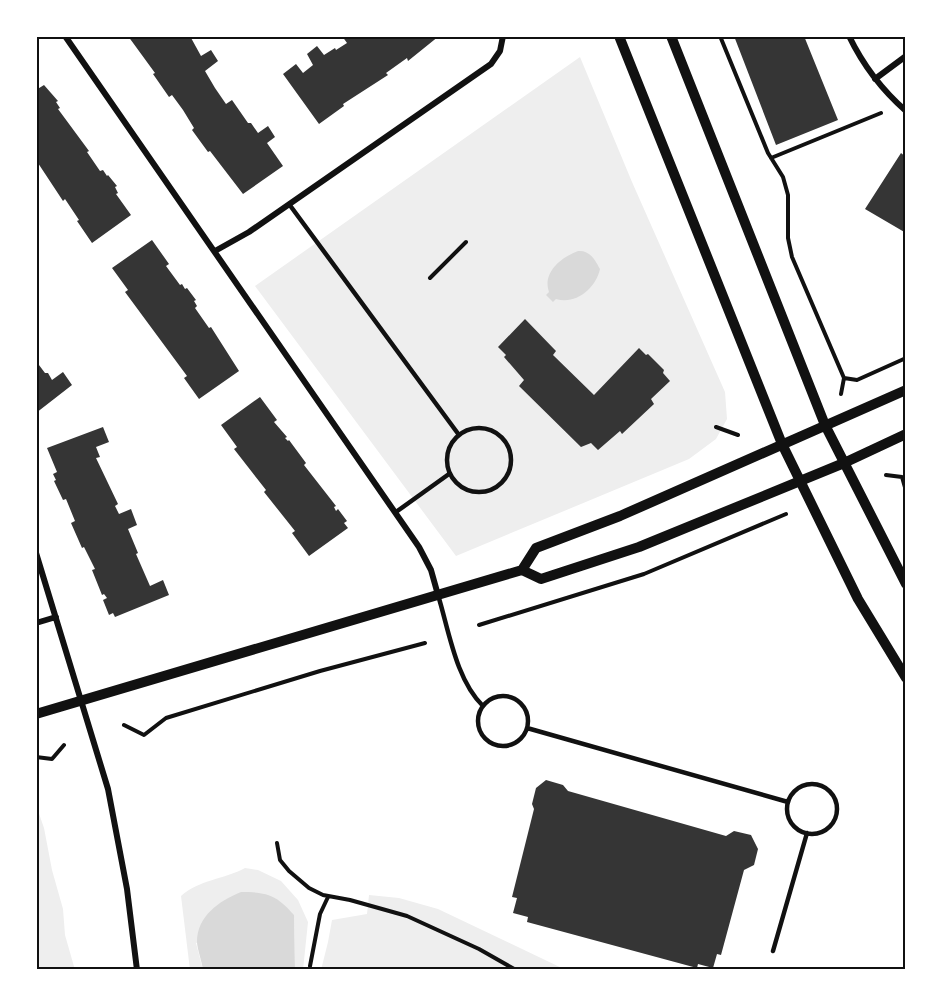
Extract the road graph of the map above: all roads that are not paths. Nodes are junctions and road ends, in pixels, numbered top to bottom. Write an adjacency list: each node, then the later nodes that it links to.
1 (65, 36): 10 (street)
2 (503, 36): 9 (street)
3 (619, 36): 15 (street)
4 (671, 36): 12 (street)
5 (849, 36): 7 (street)
6 (906, 56): 7 (street)
7 (875, 79): 8 (street)
8 (906, 111)
9 (289, 204): 10 (street); 13 (lane)
10 (215, 251): 19 (street)
11 (906, 390): 12 (street)
12 (825, 425): 15 (street); 16 (street)
13 (459, 435): 17 (lane); 17 (lane)
14 (906, 435): 16 (street)
15 (782, 444): 18 (street); 21 (street)
16 (844, 463): 18 (street); 22 (street)
17 (449, 474): 19 (lane)
18 (799, 482): 21 (street); 26 (street)
19 (396, 512): 23 (street)
20 (36, 553): 24 (street)
21 (522, 570): 23 (street)
22 (906, 584)
23 (438, 595): 27 (street); 28 (lane)
24 (56, 617): 25 (street); 27 (street)
25 (36, 623)
26 (906, 678)
27 (81, 702): 29 (street); 34 (street)
28 (483, 706): 30 (lane); 30 (lane)
29 (36, 714)
30 (527, 728): 31 (lane)
31 (788, 802): 32 (lane); 32 (lane)
32 (807, 833): 33 (lane)
33 (773, 951)
34 (137, 970)

